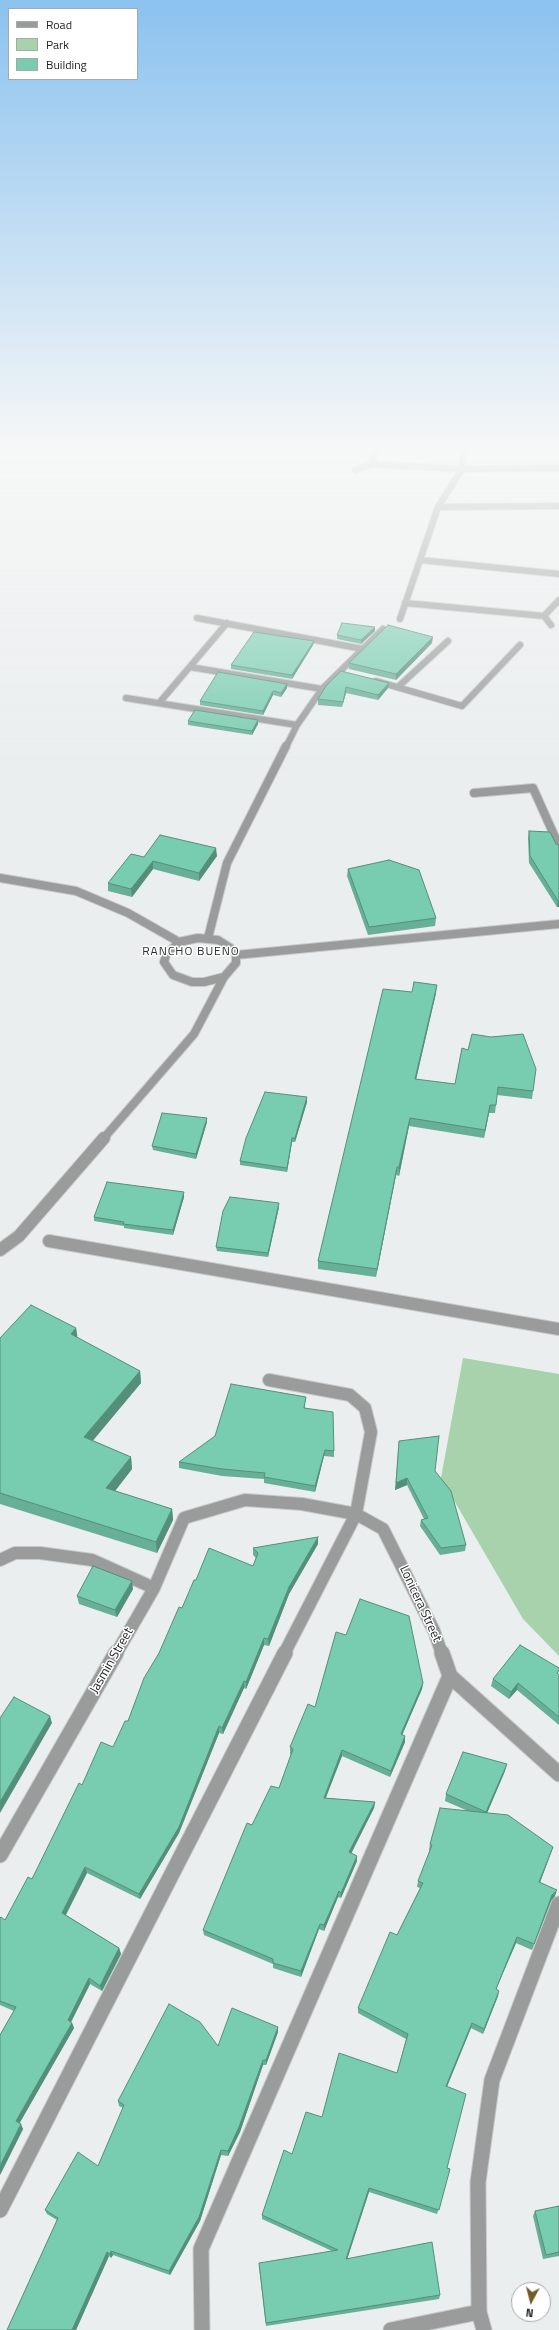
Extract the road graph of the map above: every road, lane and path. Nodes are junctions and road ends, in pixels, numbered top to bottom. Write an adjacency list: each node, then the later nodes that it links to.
1 (421, 556): 2 (street)
2 (420, 560): 3 (street); 5 (street)
3 (559, 574)
4 (559, 600): 6 (street)
5 (405, 603): 6 (street); 8 (street)
6 (544, 616): 10 (street)
7 (197, 618): 9 (street)
8 (400, 619)
9 (227, 624): 14 (street); 15 (street)
10 (551, 625)
11 (384, 629): 14 (street)
12 (448, 641): 17 (street)
13 (520, 645): 17 (street)
14 (363, 649): 18 (street)
15 (190, 667): 18 (street); 20 (street)
16 (369, 679): 17 (street)
17 (398, 686)
18 (322, 689): 21 (street)
19 (126, 698): 20 (street)
20 (159, 703): 21 (street)
21 (297, 725): 26 (street)
22 (474, 793): 23 (street)
23 (559, 846)
24 (0, 878): 27 (street)
25 (559, 924): 28 (street)
26 (208, 938): 27 (street); 28 (street)
27 (179, 942): 29 (street)
28 (236, 955): 29 (street)
29 (224, 977): 31 (street)
30 (49, 1241): 32 (street)
31 (0, 1250)
32 (559, 1329)
33 (269, 1380): 35 (street)
34 (245, 1500): 35 (street, Lonicera Street); 37 (street, Jasmin Street)
35 (356, 1514): 38 (street, Lonicera Street); 42 (street)
36 (0, 1560): 37 (street)
37 (154, 1588): 40 (street, Jasmin Street)
38 (450, 1676): 39 (street, Lonicera Street); 44 (street)
39 (559, 1774)
40 (0, 1855)
41 (559, 1904): 43 (street)
42 (0, 2210)
43 (478, 2312): 45 (street); 46 (street)
44 (202, 2330)
45 (391, 2330)
46 (484, 2330)

